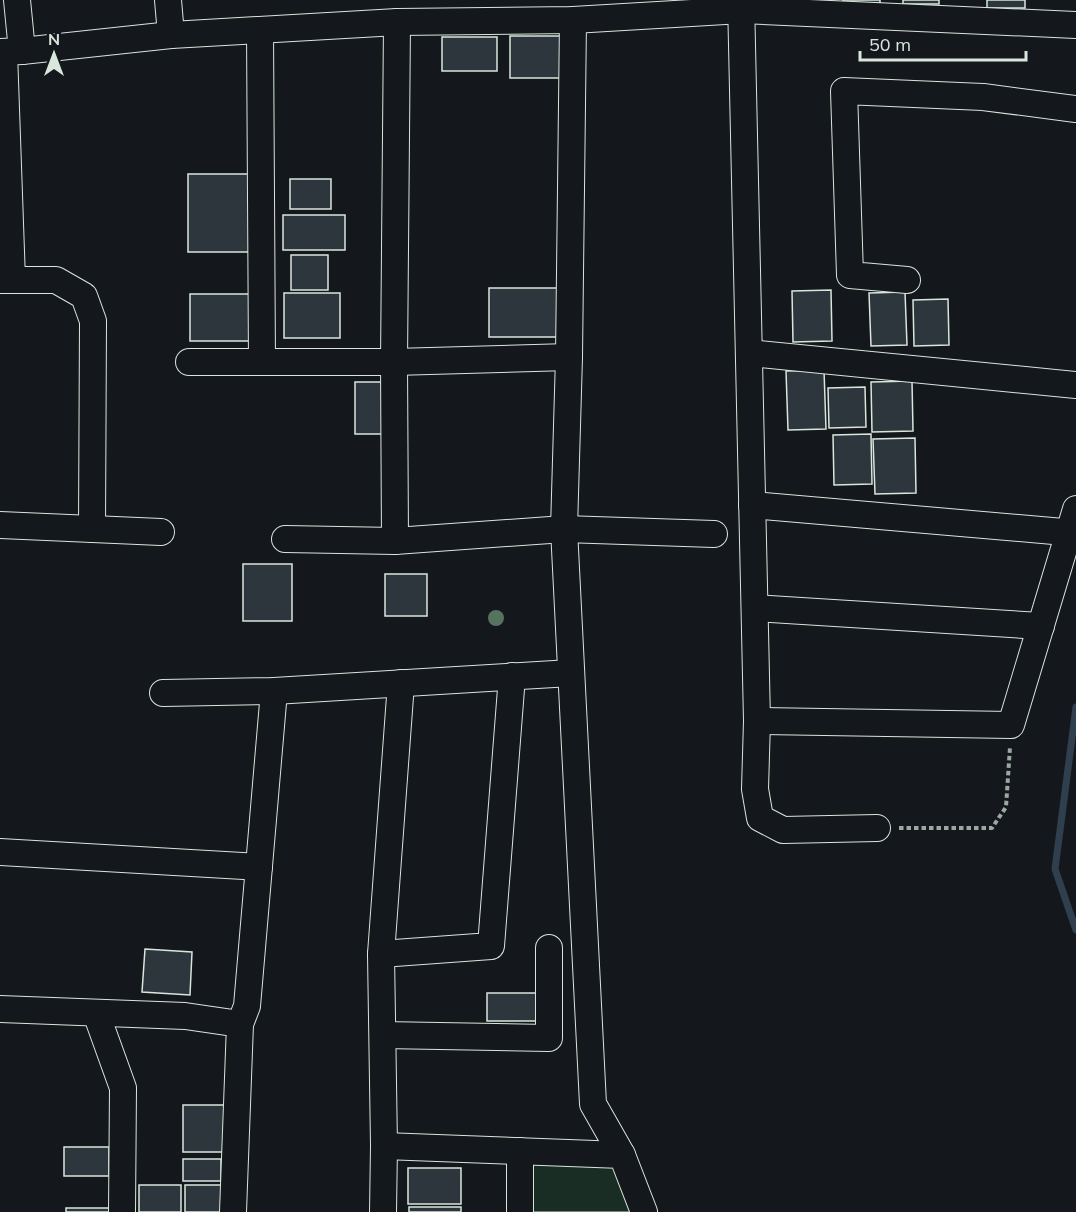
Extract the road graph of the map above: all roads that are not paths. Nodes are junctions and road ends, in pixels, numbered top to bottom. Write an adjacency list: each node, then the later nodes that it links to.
1 (17, 0): 11 (street)
2 (168, 0): 10 (street)
3 (741, 5): 4 (street); 8 (street); 15 (street)
4 (624, 8): 6 (street)
5 (464, 10): 6 (street); 7 (street)
6 (573, 20): 16 (street)
7 (397, 22): 9 (street); 19 (street)
8 (1076, 25)
9 (260, 30): 10 (street); 18 (street)
10 (171, 35): 11 (street)
11 (9, 52): 13 (street)
12 (1076, 109): 14 (street)
13 (6, 280): 24 (street)
14 (907, 280)
15 (749, 353): 20 (street); 21 (street)
16 (568, 357): 19 (street); 25 (street)
17 (189, 362): 18 (street)
18 (262, 362): 19 (street)
19 (394, 362): 29 (street)
20 (1076, 386)
21 (752, 506): 23 (street); 30 (street)
22 (0, 525): 24 (street)
23 (1074, 525): 31 (street)
24 (92, 529): 26 (street)
25 (564, 529): 27 (street); 29 (street); 32 (street)
26 (161, 532)
27 (714, 534)
28 (285, 539): 29 (street)
29 (395, 541)
30 (754, 608): 31 (street); 37 (street)
31 (1041, 626): 37 (street)
32 (572, 672): 33 (street); 49 (street)
33 (512, 676): 34 (street); 42 (street)
34 (401, 683): 35 (street); 42 (street)
35 (274, 691): 36 (street); 40 (street)
36 (164, 693)
37 (757, 721): 38 (street)
38 (877, 828)
39 (0, 852): 40 (street)
40 (259, 867): 45 (street)
41 (549, 948): 46 (street)
42 (381, 954): 46 (street)
43 (0, 1009): 44 (street)
44 (96, 1013): 45 (street); 50 (street)
45 (240, 1024): 51 (street)
46 (382, 1035): 47 (street)
47 (384, 1146): 48 (street); 52 (street)
48 (520, 1151): 49 (street); 53 (street)
49 (622, 1155): 54 (street)
50 (122, 1212)
51 (233, 1212)
52 (383, 1212)
53 (520, 1212)
54 (644, 1212)

